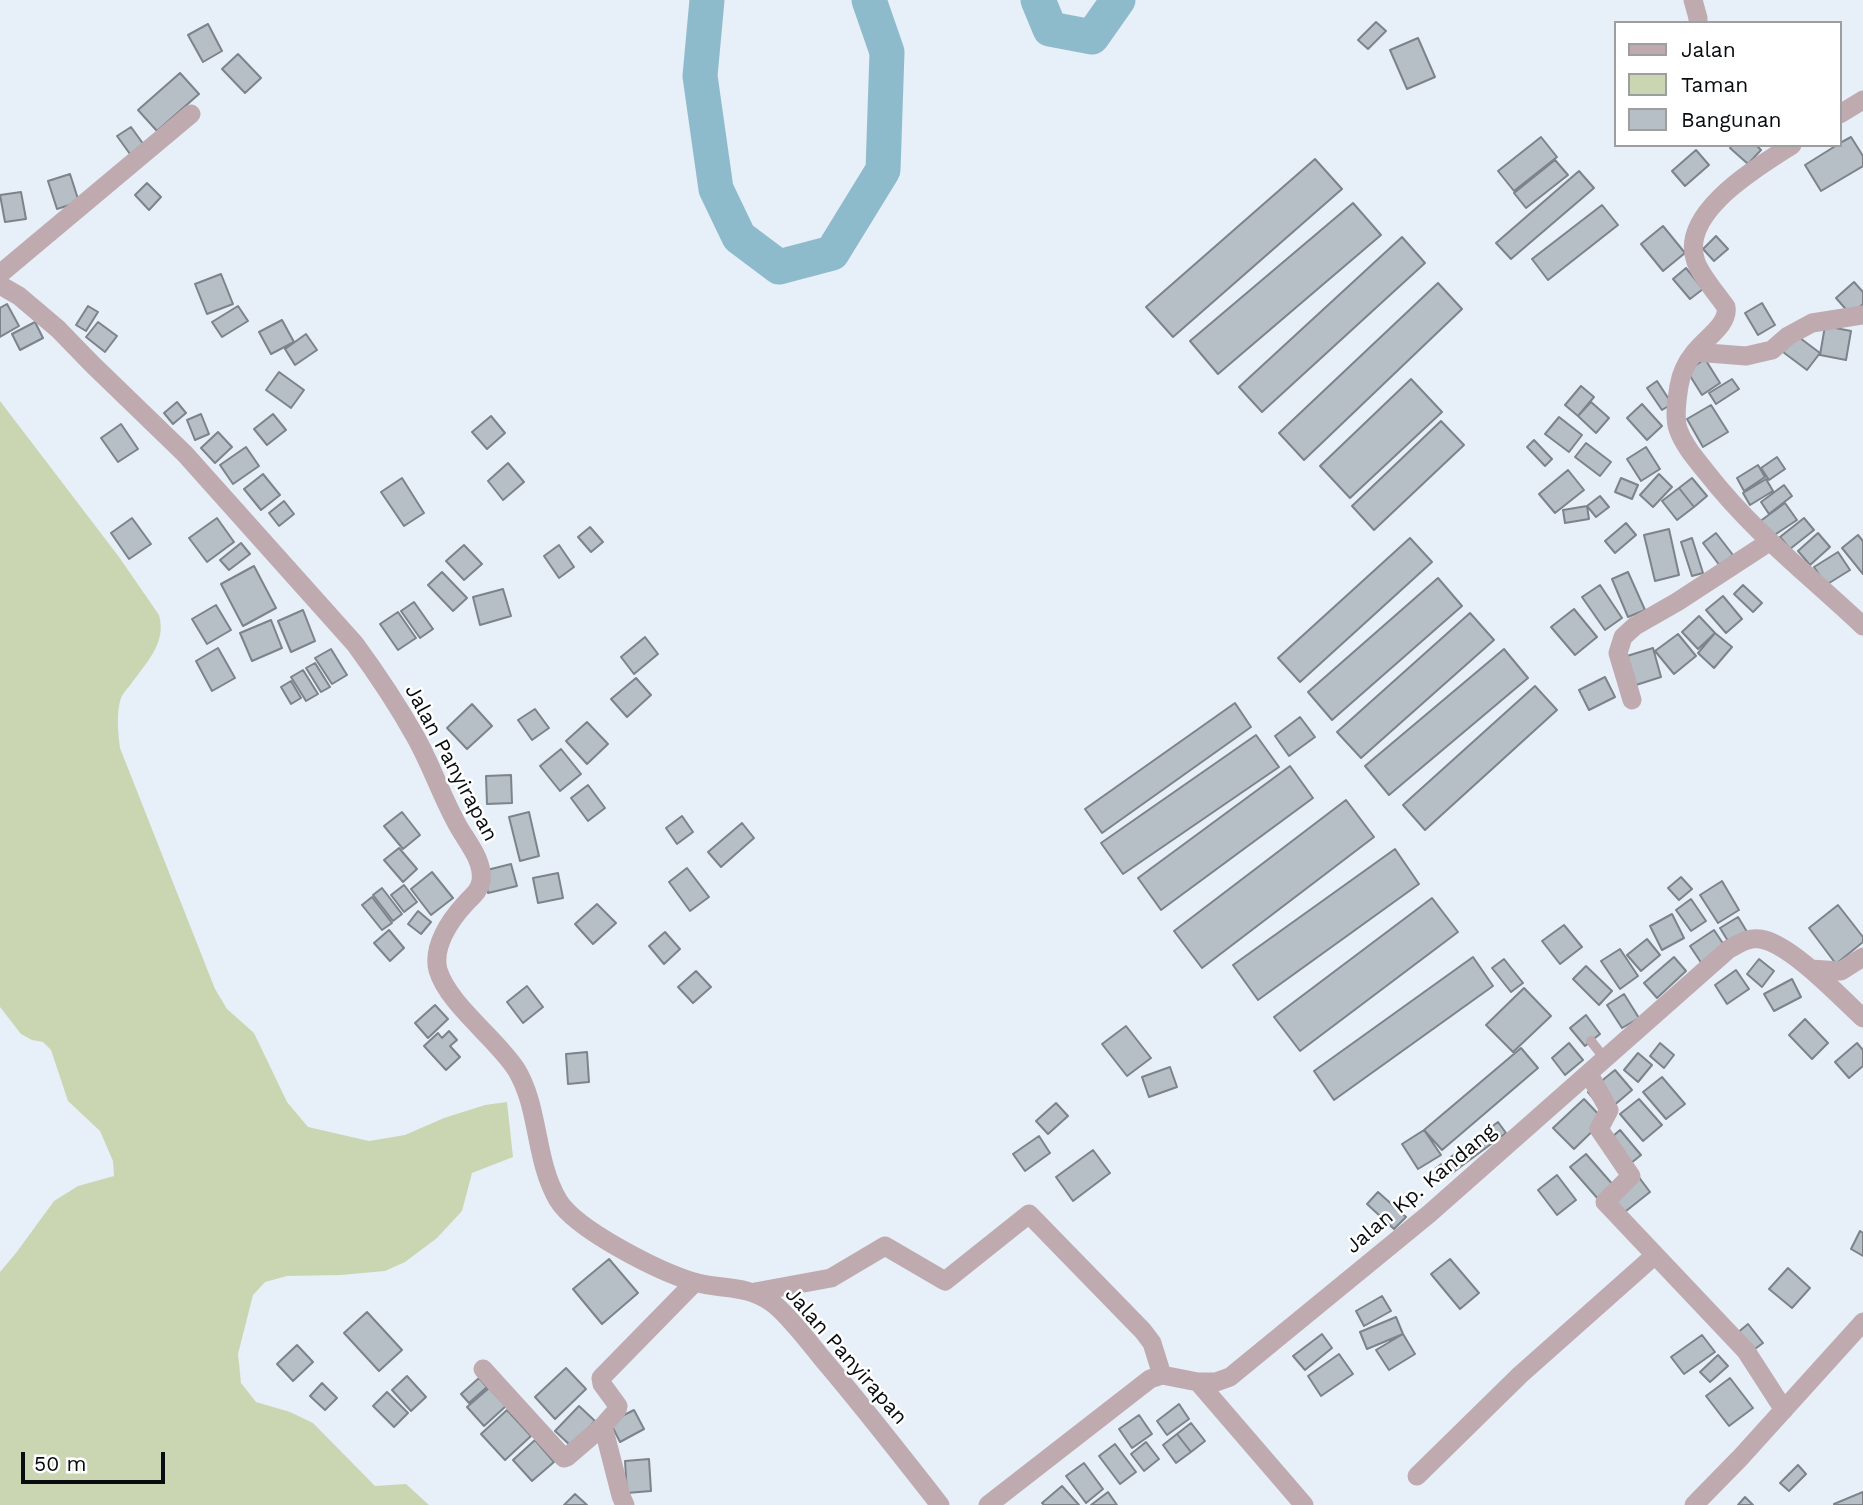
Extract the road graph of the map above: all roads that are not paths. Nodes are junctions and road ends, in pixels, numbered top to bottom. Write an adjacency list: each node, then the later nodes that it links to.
1 (1693, 0): 2 (street)
2 (1698, 21)
3 (1863, 100): 4 (street)
4 (1842, 113)
5 (191, 114): 7 (street)
6 (1782, 148): 10 (street)
7 (0, 274)
8 (0, 285): 21 (street, Jalan Panyirapan)
9 (1863, 315): 10 (street)
10 (1695, 352): 11 (street)
11 (1769, 542): 12 (street); 13 (street)
12 (1863, 626)
13 (1632, 700)
14 (1863, 957): 15 (street)
15 (1810, 969): 16 (street, Jalan Kp. Kandang); 18 (street, Jalan Kp. Kandang)
16 (1863, 1018)
17 (1591, 1041): 18 (lane)
18 (1605, 1059): 19 (street, Jalan Kp. Kandang)
19 (1589, 1074): 20 (street); 26 (street, Jalan Kp. Kandang)
20 (1654, 1256): 27 (street); 29 (street)
21 (695, 1282): 22 (street, Jalan Panyirapan); 28 (street)
22 (755, 1292): 25 (street); 31 (street, Jalan Panyirapan)
23 (1863, 1322): 27 (street)
24 (483, 1369): 28 (street)
25 (1162, 1375): 26 (street, Jalan Kp. Kandang); 32 (street)
26 (1198, 1382): 33 (street)
27 (1784, 1410): 34 (street)
28 (603, 1426): 30 (street)
29 (1418, 1476)
30 (625, 1505)
31 (940, 1505)
32 (988, 1505)
33 (1304, 1505)
34 (1694, 1505)

